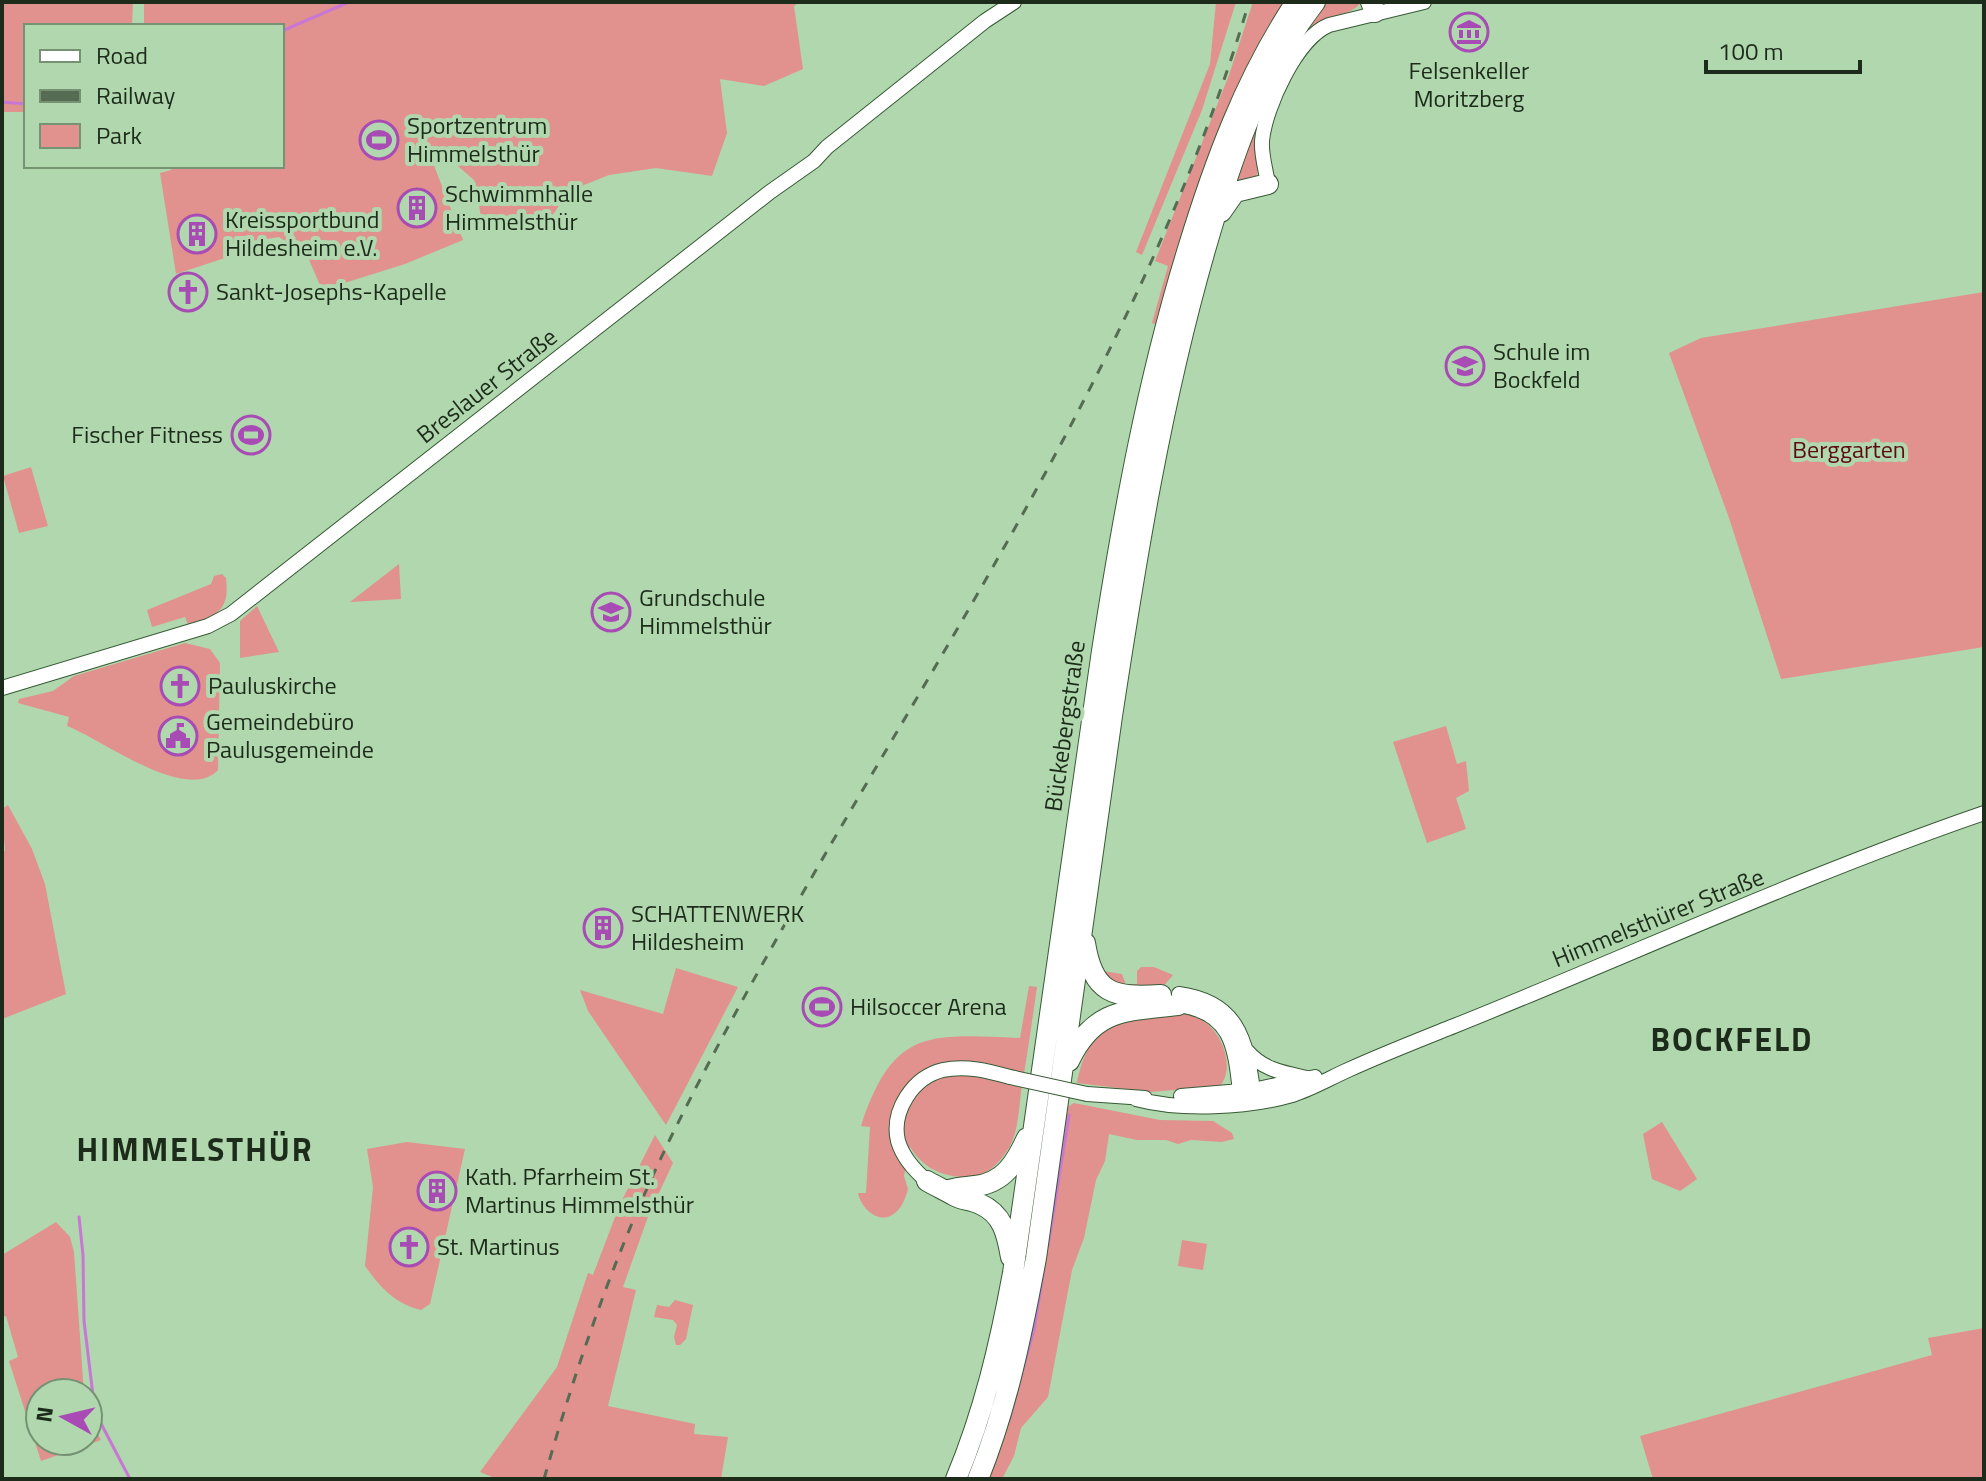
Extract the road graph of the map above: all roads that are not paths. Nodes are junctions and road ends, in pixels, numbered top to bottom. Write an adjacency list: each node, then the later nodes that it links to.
1 (1014, 2): 8 (street, Breslauer Straße)
2 (1296, 2): 18 (highway, Bückebergstraße)
3 (1315, 2): 7 (highway, Bückebergstraße)
4 (1424, 2): 5 (street)
5 (1373, 7): 6 (street)
6 (1268, 184): 7 (highway)
7 (1212, 225): 10 (highway, Bückebergstraße)
8 (2, 688)
9 (1984, 813): 13 (street, Himmelsthürer Straße)
10 (1082, 927): 11 (highway); 14 (highway, Bückebergstraße)
11 (1178, 999): 12 (street); 14 (highway); 16 (street)
12 (1247, 1051): 15 (street); 16 (street)
13 (1350, 1068): 15 (street, Himmelsthürer Straße); 17 (street, Himmelsthürer Straße)
14 (1061, 1078): 23 (highway, Bückebergstraße)
15 (1310, 1078): 16 (street, Himmelsthürer Straße)
16 (1246, 1091): 17 (street, Himmelsthürer Straße)
17 (1136, 1099): 19 (street, Himmelsthürer Straße, bridge)
18 (1036, 1116): 20 (highway); 21 (highway, Bückebergstraße)
19 (927, 1181): 20 (highway)
20 (949, 1190): 21 (highway)
21 (1013, 1273): 22 (highway, Bückebergstraße)
22 (956, 1479)
23 (978, 1479)

